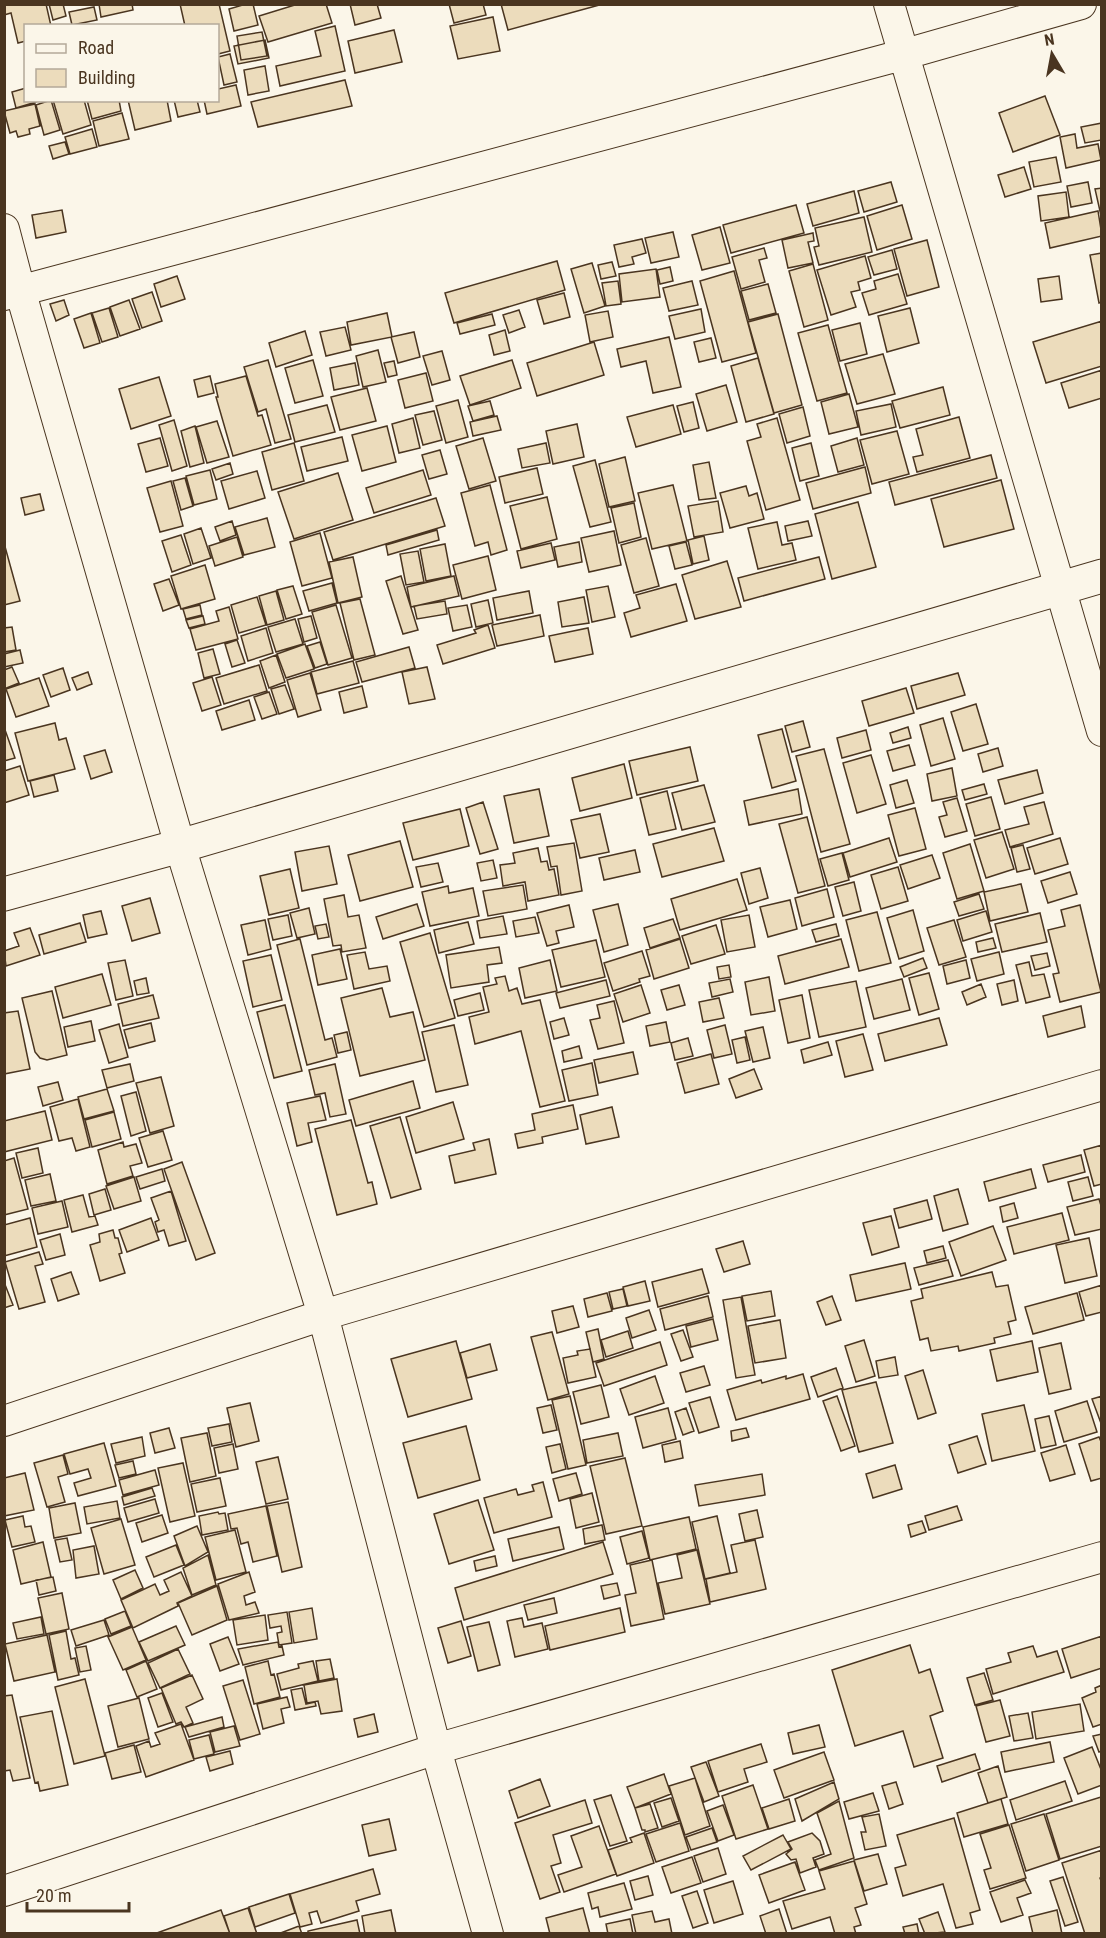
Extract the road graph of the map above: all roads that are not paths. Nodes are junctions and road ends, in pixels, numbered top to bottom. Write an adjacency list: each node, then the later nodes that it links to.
1 (888, 4): 3 (street)
2 (1081, 4): 3 (street)
3 (902, 55): 5 (street); 7 (street)
4 (4, 229): 5 (street)
5 (12, 293): 9 (street)
6 (1101, 576): 7 (main road)
7 (1060, 588): 8 (street); 9 (main road)
8 (1101, 731)
9 (180, 846): 10 (main road); 12 (street)
10 (4, 894)
11 (1101, 1085): 12 (street)
12 (323, 1315): 13 (street); 15 (street)
13 (4, 1421)
14 (1101, 1557): 15 (street)
15 (436, 1749): 16 (street); 17 (street)
16 (4, 1891)
17 (488, 1934)

